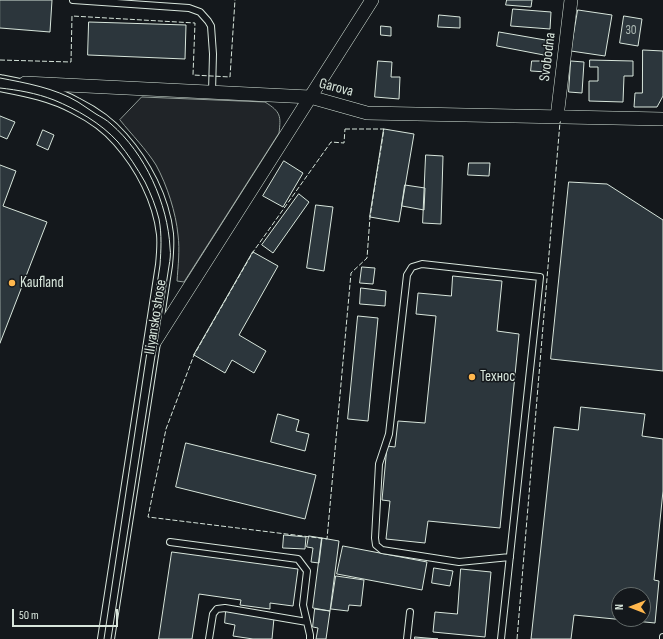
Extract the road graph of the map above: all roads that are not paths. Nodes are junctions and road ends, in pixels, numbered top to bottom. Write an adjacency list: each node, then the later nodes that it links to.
1 (73, 0): 5 (lane)
2 (149, 0): 6 (lane)
3 (372, 0): 9 (street)
4 (571, 0): 10 (street, Svobodna)
5 (102, 1): 6 (lane)
6 (160, 5): 8 (lane)
7 (0, 82): 8 (street, Garova); 12 (street, Iliyansko shose)
8 (212, 92): 9 (street, Garova)
9 (310, 97): 10 (street, Garova); 12 (street)
10 (557, 117): 11 (street, Garova)
11 (663, 119)
12 (151, 347): 17 (street, Iliyansko shose)
13 (170, 542): 16 (lane)
14 (510, 557): 14 (lane); 21 (lane)
15 (410, 612): 20 (lane)
16 (307, 622): 18 (lane); 19 (lane)
17 (106, 639)
18 (209, 639)
19 (310, 639)
20 (407, 639)
21 (501, 639)

